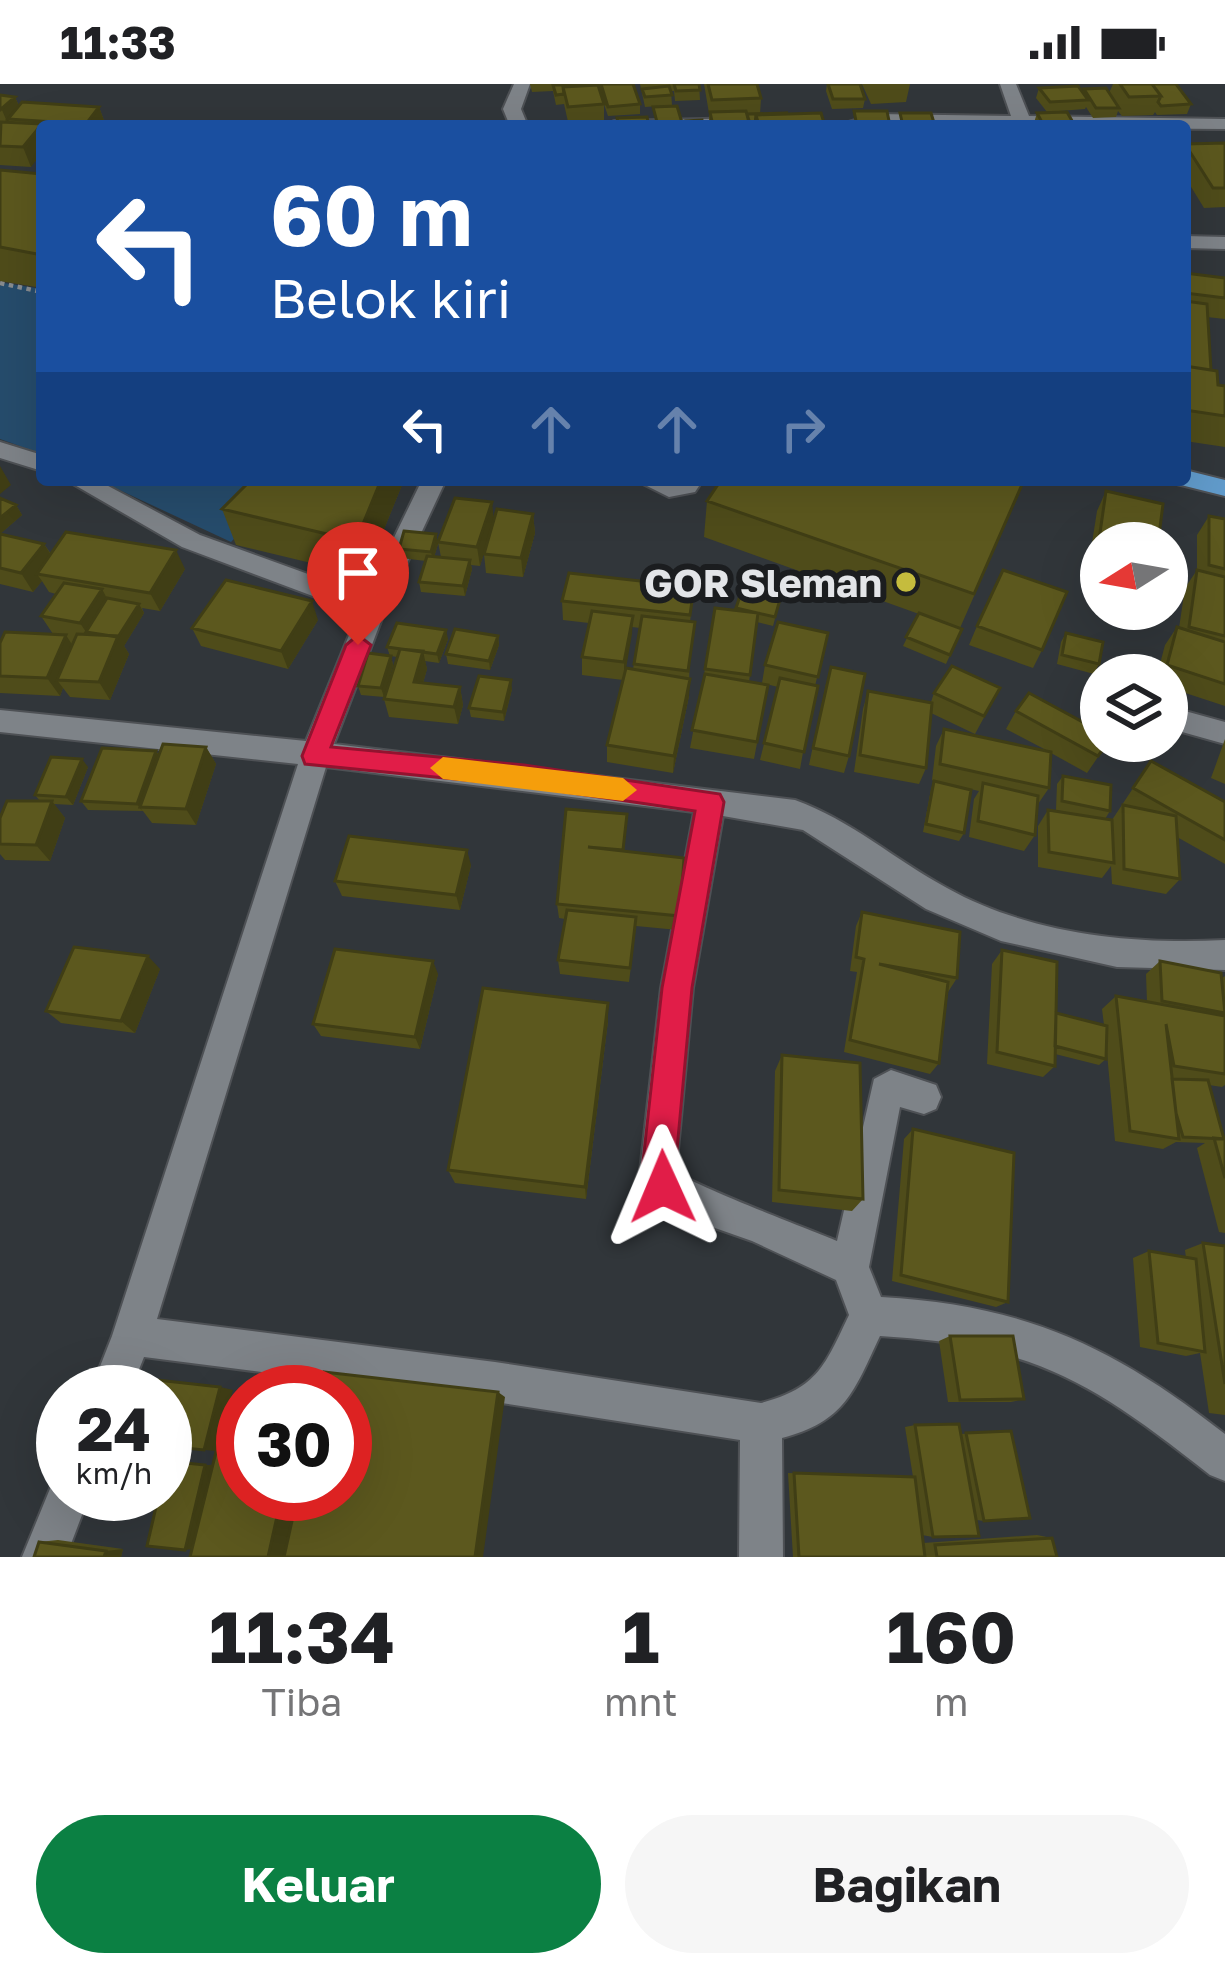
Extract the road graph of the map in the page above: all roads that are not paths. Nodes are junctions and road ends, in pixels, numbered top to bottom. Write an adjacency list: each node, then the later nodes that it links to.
1 (522, 84): 3 (street)
2 (1008, 84): 4 (street)
3 (517, 120)
4 (1022, 120)
5 (1191, 242): 6 (street)
6 (1225, 243)
7 (0, 450): 8 (street)
8 (36, 454)
9 (1191, 480): 12 (main road)
10 (89, 486): 13 (street)
11 (431, 486): 13 (street)
12 (1225, 488)
13 (373, 608): 17 (street)
14 (0, 721): 17 (street)
15 (1188, 723): 16 (street)
16 (1225, 733)
17 (315, 756): 18 (street); 23 (street)
18 (711, 802): 19 (street); 21 (street)
19 (1225, 955)
20 (924, 1097): 21 (street)
21 (850, 1268): 22 (street)
22 (869, 1316): 25 (street); 26 (street)
23 (132, 1336): 24 (street); 25 (street)
24 (121, 1365)
25 (761, 1423): 29 (street)
26 (1225, 1460)
27 (58, 1521): 28 (street)
28 (44, 1557)
29 (761, 1557)

